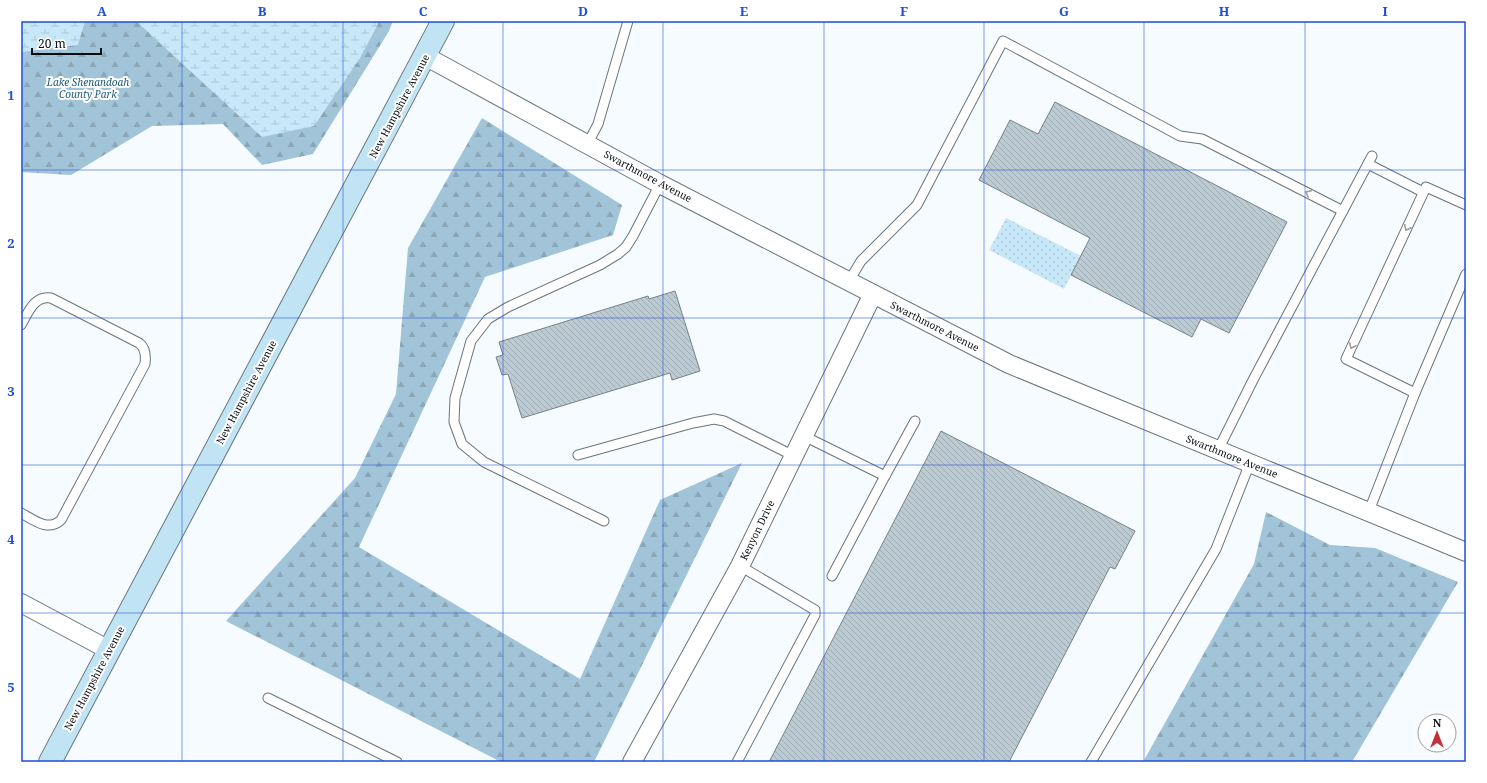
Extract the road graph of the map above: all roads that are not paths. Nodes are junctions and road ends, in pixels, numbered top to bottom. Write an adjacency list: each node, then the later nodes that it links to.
1 (443, 21): 3 (main road, New Hampshire Avenue)
2 (628, 21): 4 (lane)
3 (425, 56): 4 (street, Swarthmore Avenue); 28 (main road, New Hampshire Avenue)
4 (588, 143): 5 (street, Swarthmore Avenue)
5 (660, 184): 10 (street, Swarthmore Avenue); 23 (lane)
6 (1423, 192): 7 (lane); 8 (lane); 13 (lane, one-way to 13)
7 (1466, 205)
8 (1343, 211): 10 (lane, one-way to 10); 16 (lane)
9 (1466, 274): 13 (lane)
10 (849, 281): 11 (street, Swarthmore Avenue)
11 (873, 294): 15 (street, Kenyon Drive); 16 (street, Swarthmore Avenue)
12 (21, 326): 22 (lane)
13 (1415, 393): 21 (lane)
14 (915, 421): 20 (lane)
15 (804, 436): 18 (street, Kenyon Drive); 20 (lane)
16 (1218, 450): 19 (street, Swarthmore Avenue)
17 (578, 455): 18 (lane)
18 (794, 456): 25 (street, Kenyon Drive)
19 (1250, 463): 21 (street, Swarthmore Avenue); 34 (lane)
20 (885, 476): 26 (lane)
21 (1369, 511): 24 (street, Swarthmore Avenue)
22 (21, 513)
23 (604, 520)
24 (1466, 552)
25 (740, 566): 32 (street, Kenyon Drive); 33 (lane)
26 (832, 576)
27 (21, 603): 28 (street)
28 (109, 650): 30 (main road, New Hampshire Avenue)
29 (268, 698): 31 (lane)
30 (50, 762)
31 (397, 762)
32 (632, 762)
33 (737, 762)
34 (1091, 762)

